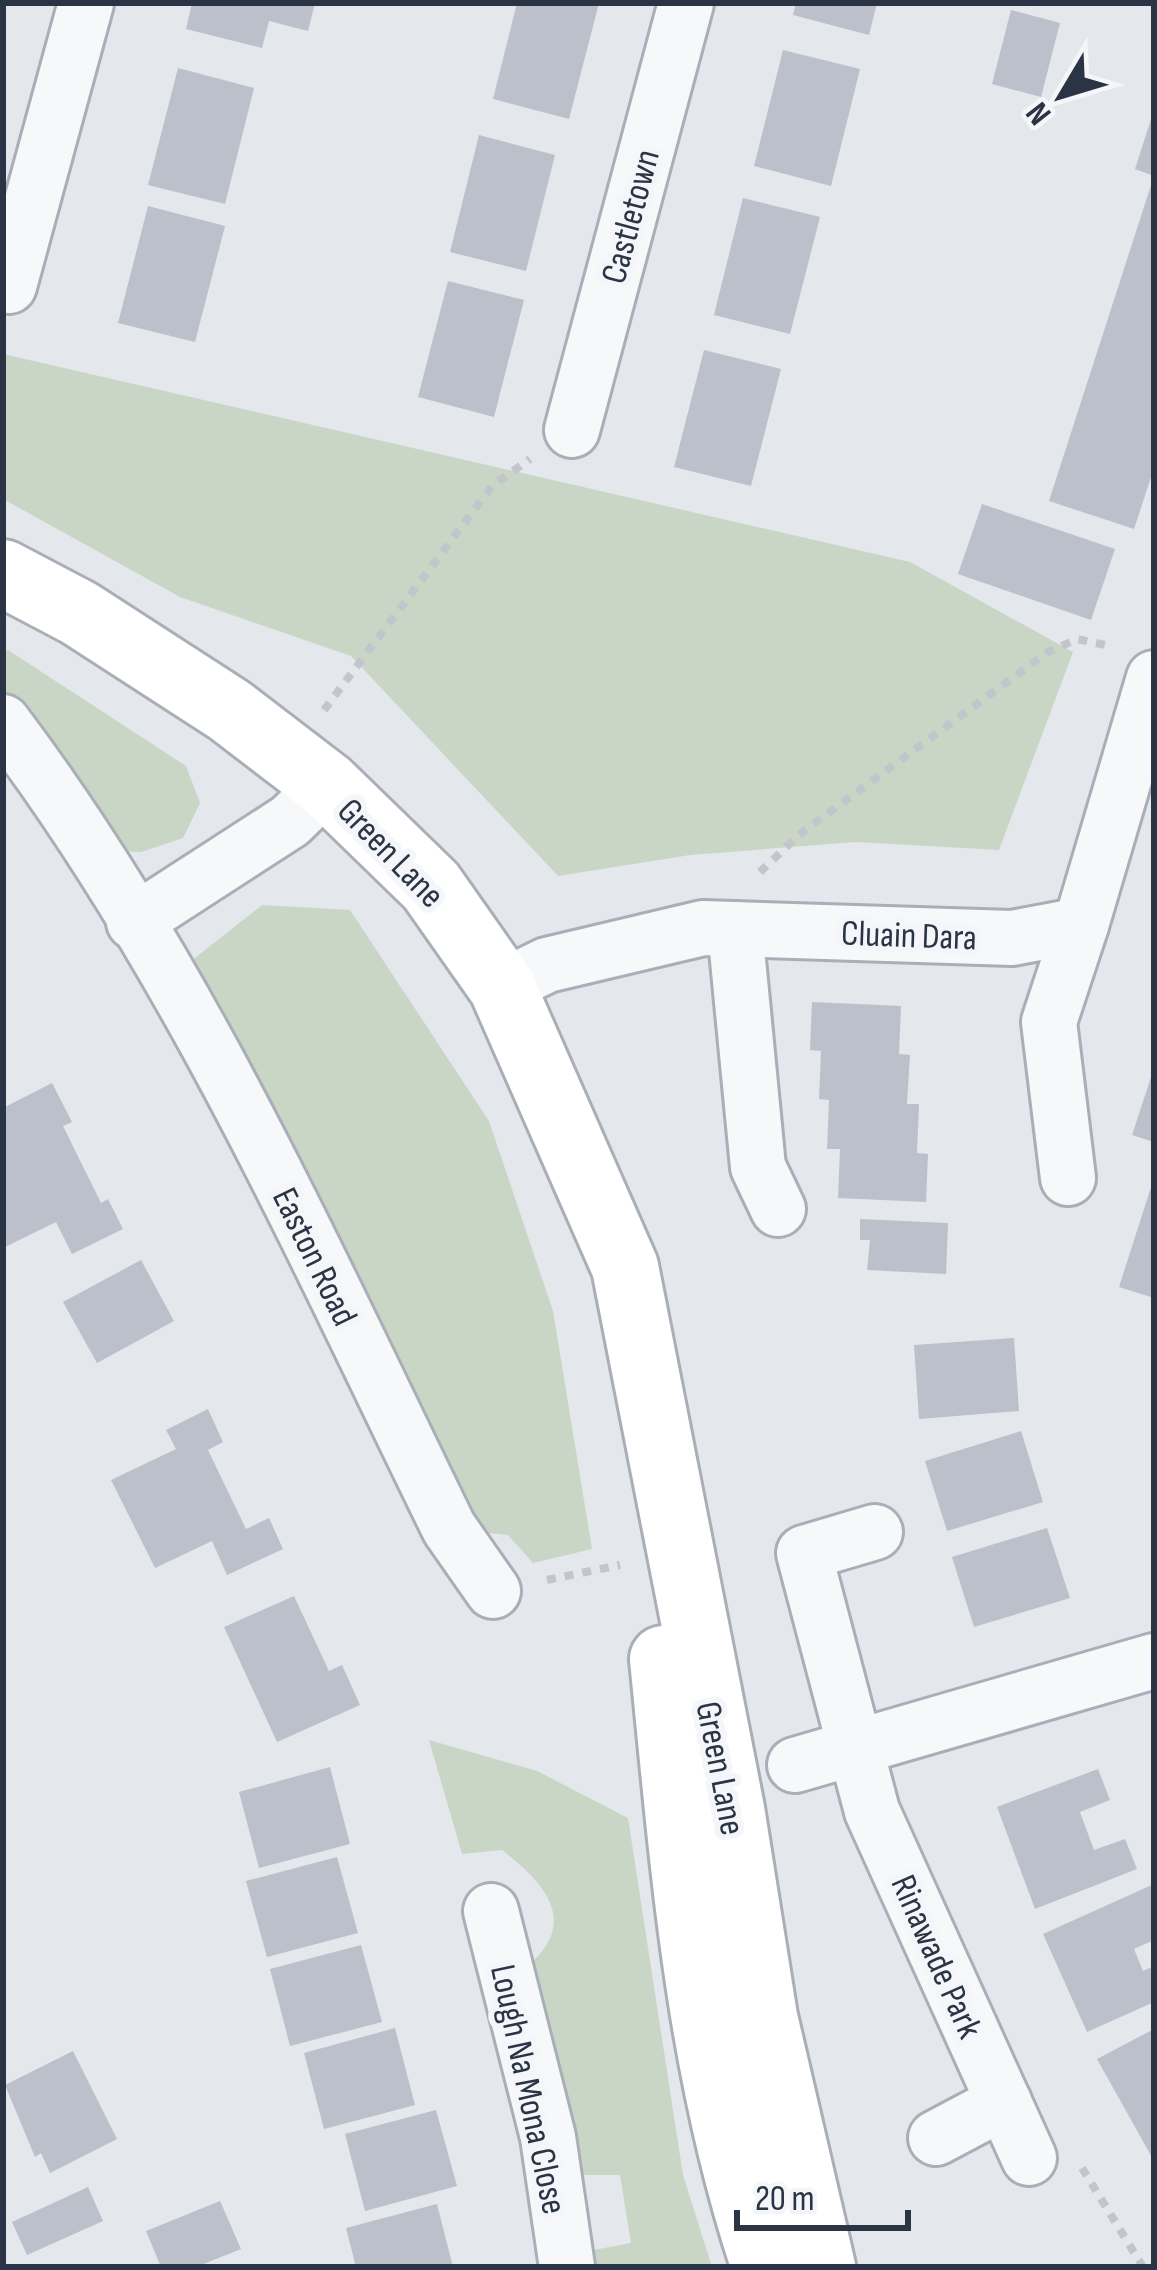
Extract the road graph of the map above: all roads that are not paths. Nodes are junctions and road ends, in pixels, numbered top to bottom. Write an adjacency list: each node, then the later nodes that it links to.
1 (86, 3): 3 (street)
2 (686, 3): 4 (street, Castletown)
3 (9, 286)
4 (572, 430)
5 (3, 573): 8 (street, Green Lane)
6 (1135, 663): 10 (street)
7 (3, 722): 9 (street, Easton Road)
8 (327, 785): 9 (street); 12 (street, Green Lane)
9 (134, 922): 17 (street, Easton Road)
10 (1082, 925): 11 (street, Cluain Dara); 13 (street)
11 (719, 928): 12 (street, Cluain Dara); 14 (street)
12 (502, 986): 15 (street, Green Lane)
13 (1068, 1178)
14 (778, 1209)
15 (625, 1268): 22 (street, Green Lane); 27 (street, Green Lane)
16 (874, 1532): 19 (street, Rinawade Park)
17 (494, 1591)
18 (1154, 1661): 19 (street)
19 (854, 1751): 20 (street); 23 (street, Rinawade Park)
20 (795, 1765)
21 (491, 1911): 26 (street, Lough Na Mona Close)
22 (764, 2018): 28 (street); 29 (street, Green Lane)
23 (1004, 2102): 24 (street); 25 (street, Rinawade Park)
24 (936, 2138)
25 (1029, 2158)
26 (567, 2267)
27 (765, 2267)
28 (793, 2267)
29 (822, 2267)

